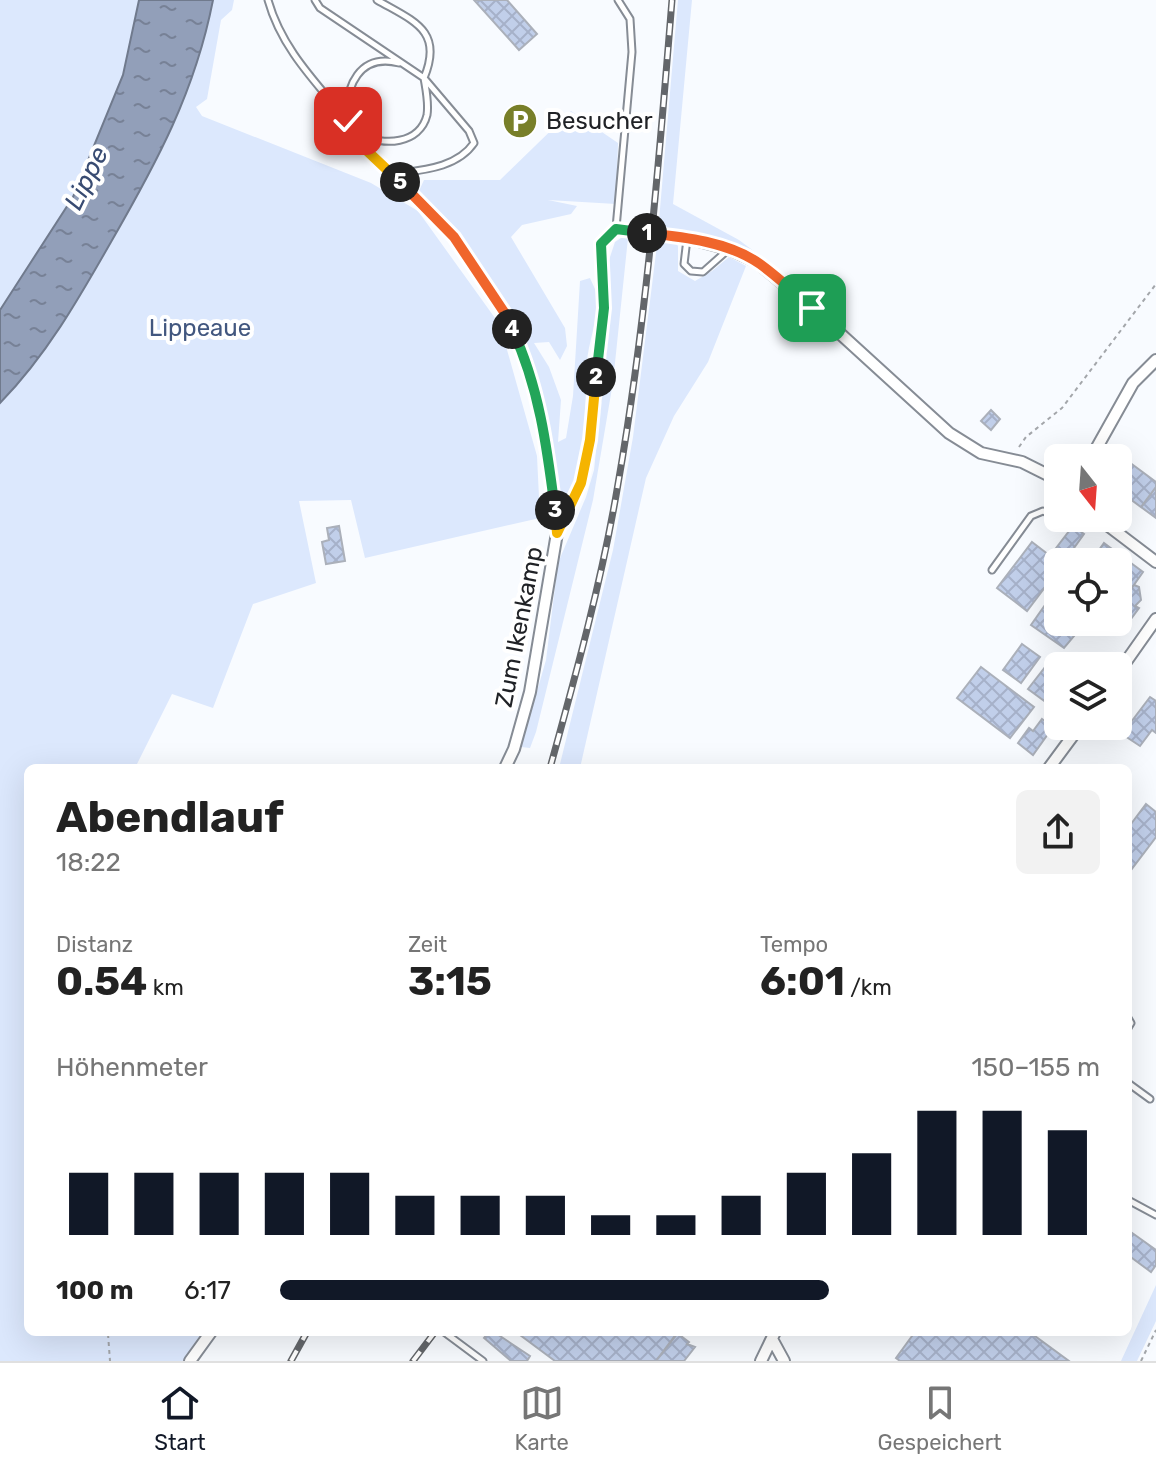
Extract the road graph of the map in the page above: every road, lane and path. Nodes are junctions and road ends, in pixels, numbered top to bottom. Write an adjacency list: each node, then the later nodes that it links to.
1 (268, 0): 7 (lane)
2 (315, 0): 5 (lane)
3 (377, 0): 6 (lane)
4 (618, 0): 10 (lane)
5 (404, 65): 6 (lane); 7 (lane)
6 (424, 78): 8 (lane); 9 (lane)
7 (348, 121): 8 (lane)
8 (358, 133): 9 (lane)
9 (393, 175): 20 (lane)
10 (622, 230): 11 (street); 20 (street, Zum Ikenkamp)
11 (687, 238): 12 (street); 12 (lane)
12 (729, 249): 17 (street)
13 (1156, 284): 16 (path)
14 (1156, 360): 15 (street)
15 (1099, 444)
16 (1019, 447)
17 (1044, 473)
18 (1044, 511): 22 (lane)
19 (1116, 532): 21 (street)
20 (557, 533): 26 (street, Zum Ikenkamp)
21 (1156, 562)
22 (992, 570)
23 (1156, 619): 24 (street)
24 (1132, 653)
25 (1070, 740): 27 (street)
26 (507, 764)
27 (1052, 764)
28 (1132, 1086): 29 (lane)
29 (1150, 1099)
30 (1132, 1202): 31 (lane)
31 (1156, 1215)
32 (1156, 1330): 42 (path)
33 (108, 1336): 37 (path)
34 (208, 1336): 38 (street)
35 (449, 1336): 39 (lane)
36 (773, 1336): 40 (street); 41 (street)
37 (110, 1361)
38 (190, 1361)
39 (483, 1361)
40 (761, 1361)
41 (784, 1361)
42 (1141, 1361)

